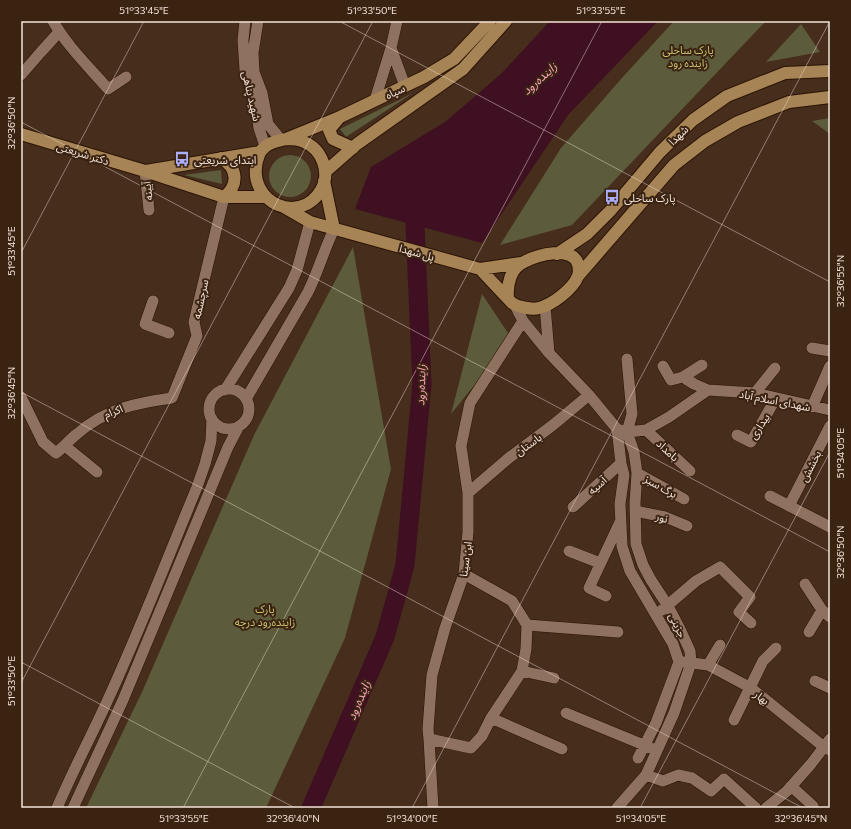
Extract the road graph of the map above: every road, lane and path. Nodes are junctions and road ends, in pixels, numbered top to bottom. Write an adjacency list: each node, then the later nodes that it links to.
1 (53, 21): 7 (street)
2 (397, 21): 8 (street)
3 (490, 21): 12 (main road, سپاه)
4 (506, 21): 20 (main road, سپاه)
5 (245, 22): 6 (street); 17 (street, شهید پناهی)
6 (258, 22): 16 (street)
7 (59, 32): 10 (street); 11 (street)
8 (391, 48): 12 (street); 14 (street)
9 (830, 71): 31 (main road, شهدا)
10 (21, 75)
11 (126, 76)
12 (405, 86): 14 (main road, سپاه)
13 (830, 97): 34 (main road, شهدا)
14 (376, 100): 15 (main road, سپاه)
15 (340, 117): 19 (main road, سپاه); 20 (main road)
16 (270, 126): 17 (street); 19 (street)
17 (259, 128): 21 (street, شهید پناهی)
18 (21, 134): 23 (main road, دکتر شریعتی)
19 (284, 139): 21 (main road); 24 (main road)
20 (353, 148): 24 (main road, سپاه)
21 (262, 149): 22 (main road, دکتر شریعتی); 26 (main road)
22 (221, 158): 23 (main road, دکتر شریعتی); 25 (main road)
23 (145, 171): 25 (main road, دکتر شریعتی); 28 (street, آیینه)
24 (325, 176): 27 (main road); 30 (main road)
25 (224, 197): 26 (main road, دکتر شریعتی); 54 (street, سرچشمه)
26 (265, 197): 27 (main road)
27 (284, 207): 29 (main road, پل شهدا)
28 (149, 210)
29 (310, 222): 30 (main road, پل شهدا); 49 (street)
30 (334, 229): 33 (main road, پل شهدا); 56 (street)
31 (557, 254): 32 (main road); 34 (main road)
32 (521, 263): 33 (main road); 36 (main road)
33 (480, 269): 36 (main road)
34 (578, 276): 37 (main road)
35 (153, 301): 39 (street)
36 (512, 302): 37 (main road); 38 (street)
37 (545, 306): 42 (street)
38 (522, 321): 42 (street); 70 (street, ابن سینا)
39 (169, 333)
40 (812, 348): 41 (street)
41 (830, 351)
42 (549, 353): 52 (street)
43 (627, 359): 62 (street)
44 (702, 365): 48 (street)
45 (663, 366): 48 (street)
46 (775, 368): 51 (street)
47 (829, 370): 57 (street)
48 (683, 377): 50 (street)
49 (225, 390): 56 (street); 59 (street)
50 (708, 390): 51 (street, شهدای اسلام آباد); 63 (street)
51 (755, 394): 55 (street, شهدای اسلام آباد)
52 (588, 395): 62 (street); 70 (street, باستان)
53 (21, 397): 65 (street)
54 (172, 398): 65 (street, اکرام)
55 (776, 398): 57 (street, شهدای اسلام آباد); 64 (street, بیداری)
56 (246, 399): 60 (street)
57 (812, 407): 58 (street, شهدای اسلام آباد)
58 (830, 410)
59 (212, 419): 60 (street); 115 (street)
60 (239, 426): 116 (street)
61 (830, 426): 73 (street, بخشش)
62 (622, 430): 63 (street); 66 (street); 69 (street, جزینی)
63 (646, 430): 67 (street, بامداد)
64 (737, 435)
65 (65, 446): 68 (street)
66 (621, 463): 74 (street, آسیه); 76 (street)
67 (690, 471)
68 (97, 472)
69 (637, 473): 72 (street, برگ سبز); 75 (street, جزینی)
70 (468, 493): 83 (street, ابن سینا)
71 (770, 496): 73 (street)
72 (684, 499)
73 (790, 506): 78 (street)
74 (573, 507)
75 (635, 511): 77 (street, نور); 81 (street, جزینی)
76 (620, 520): 80 (street); 82 (street)
77 (687, 526)
78 (830, 527)
79 (569, 551): 80 (street)
80 (600, 563): 85 (street)
81 (643, 565): 82 (street); 86 (street, جزینی)
82 (630, 571): 88 (street)
83 (464, 574): 90 (street); 106 (street, ابن سینا)
84 (805, 584): 87 (street)
85 (606, 596)
86 (668, 606): 88 (street); 89 (street); 96 (street, جزینی)
87 (826, 613): 92 (street)
88 (656, 615): 95 (street)
89 (751, 623)
90 (527, 625): 91 (street); 98 (street)
91 (618, 632)
92 (809, 632)
93 (720, 645): 97 (street)
94 (776, 648): 101 (street)
95 (679, 662): 96 (street, بهار); 107 (street)
96 (691, 663): 97 (street, بهار); 110 (street, جزینی)
97 (708, 666): 101 (street, بهار)
98 (522, 671): 99 (street); 104 (street)
99 (554, 678)
100 (815, 681): 102 (street)
101 (750, 688): 105 (street); 108 (street, بهار)
102 (830, 688)
103 (566, 713): 107 (street)
104 (491, 718): 106 (street); 109 (street)
105 (734, 720)
106 (429, 739): 117 (street, ابن سینا)
107 (645, 745): 110 (street); 111 (street)
108 (828, 745): 113 (street)
109 (562, 749)
110 (657, 751): 112 (street, جزینی)
111 (638, 758)
112 (646, 775): 118 (street, جزینی); 119 (street)
113 (791, 786): 114 (street); 120 (street)
114 (813, 806)
115 (57, 808)
116 (73, 808)
117 (433, 808)
118 (617, 808)
119 (756, 808)
120 (766, 808)

